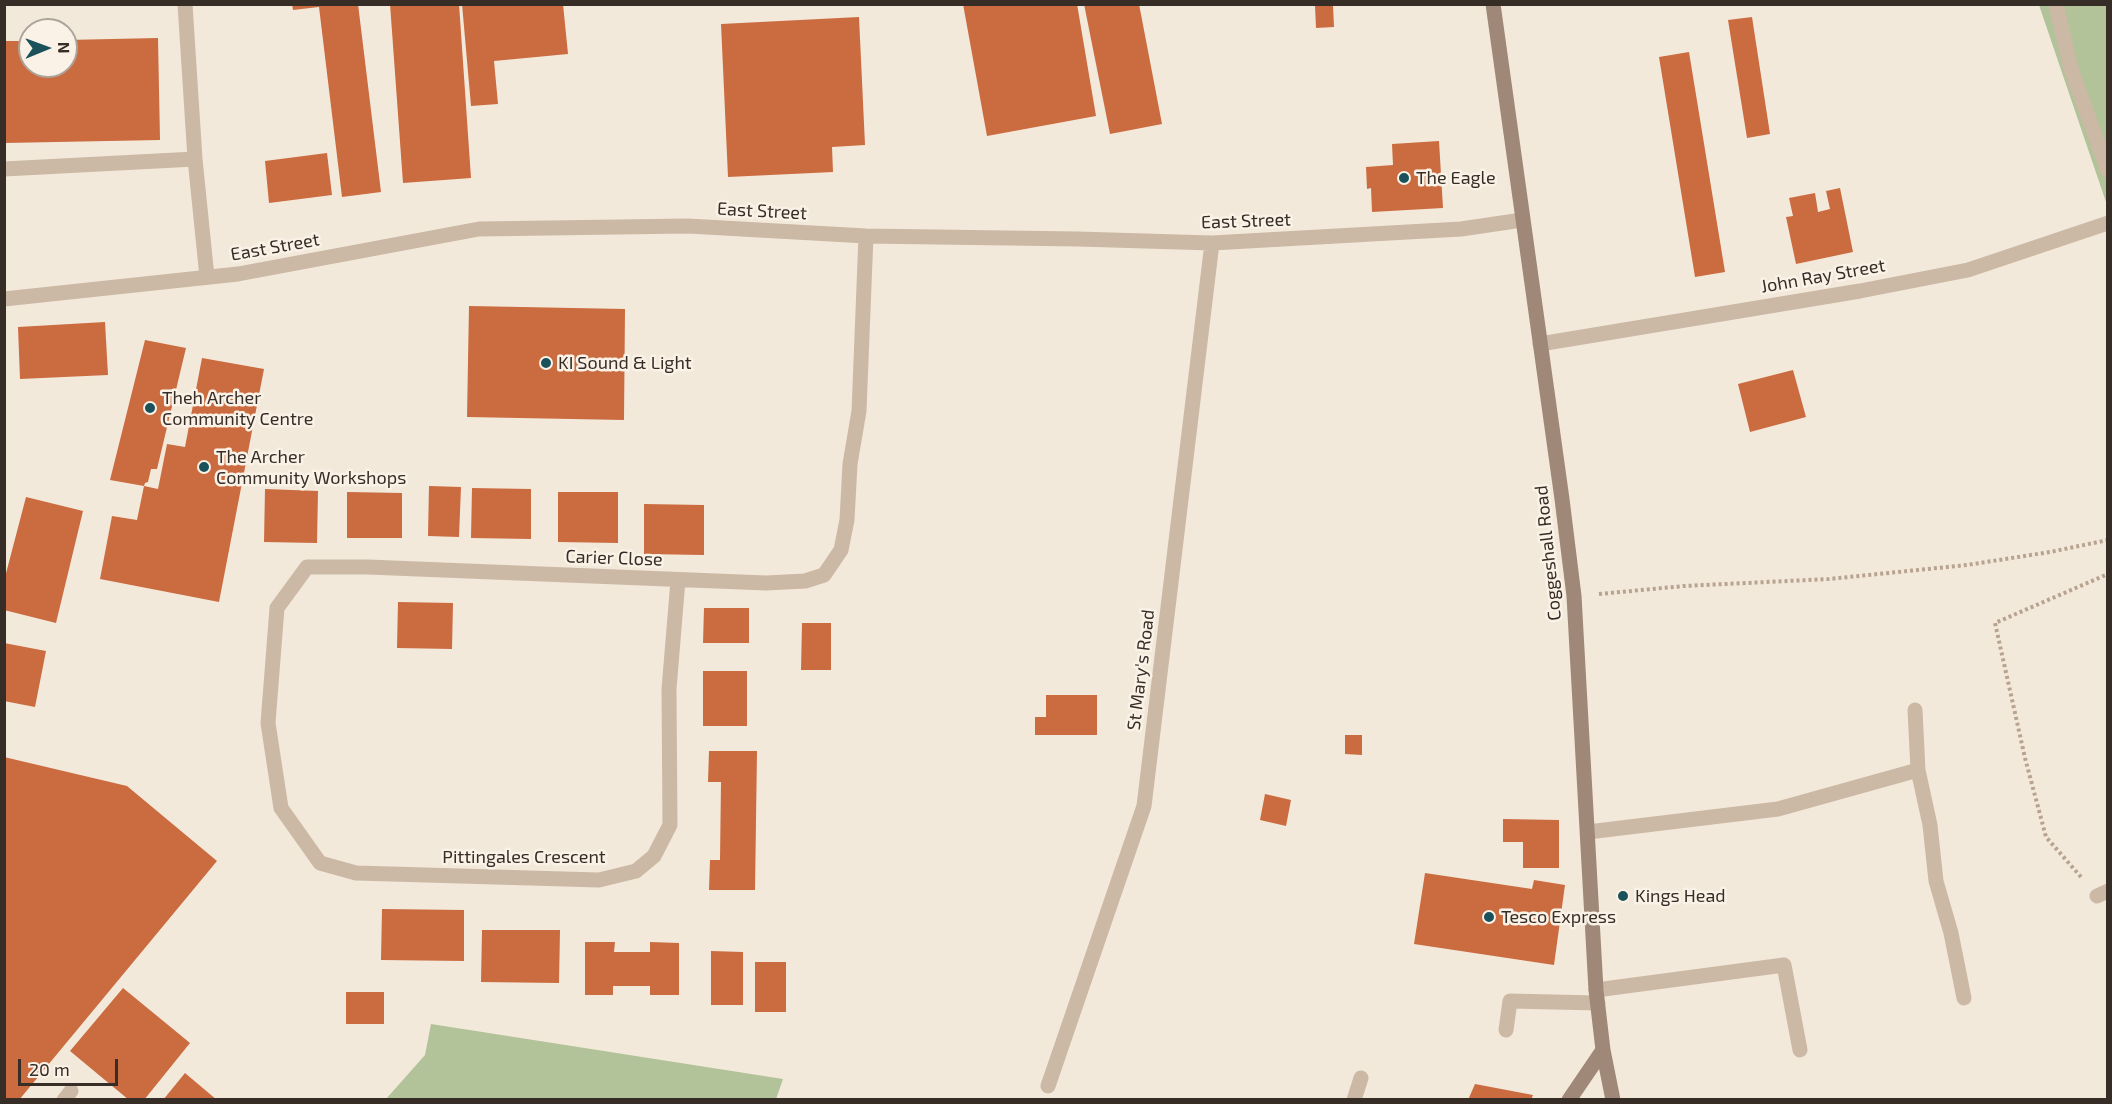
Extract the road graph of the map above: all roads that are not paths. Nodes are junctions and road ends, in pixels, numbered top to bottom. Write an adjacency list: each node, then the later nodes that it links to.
1 (185, 4): 4 (street)
2 (1493, 4): 7 (main road, Coggeshall Road)
3 (2056, 4): 6 (street)
4 (195, 159): 5 (street); 11 (street)
5 (4, 169)
6 (2108, 171)
7 (1522, 220): 10 (street, East Street); 13 (main road, Coggeshall Road)
8 (2108, 223): 13 (street, John Ray Street)
9 (866, 236): 10 (street, East Street); 11 (street, East Street); 14 (street, Carier Close)
10 (1212, 243): 25 (street, St Mary's Road)
11 (207, 277): 12 (street, East Street)
12 (4, 299)
13 (1540, 344): 18 (main road, Coggeshall Road)
14 (678, 580): 17 (street, Carier Close); 17 (street, Pittingales Crescent)
15 (1915, 710): 16 (street)
16 (1918, 770): 18 (street); 20 (street)
17 (281, 807)
18 (1588, 832): 19 (main road, Coggeshall Road)
19 (1597, 996): 21 (street); 22 (main road, Coggeshall Road); 23 (street)
20 (1964, 998)
21 (1506, 1030)
22 (1603, 1050): 27 (main road); 28 (main road, Coggeshall Road)
23 (1800, 1050)
24 (1361, 1078): 26 (street)
25 (1048, 1086)
26 (1354, 1100)
27 (1569, 1100)
28 (1613, 1100)

